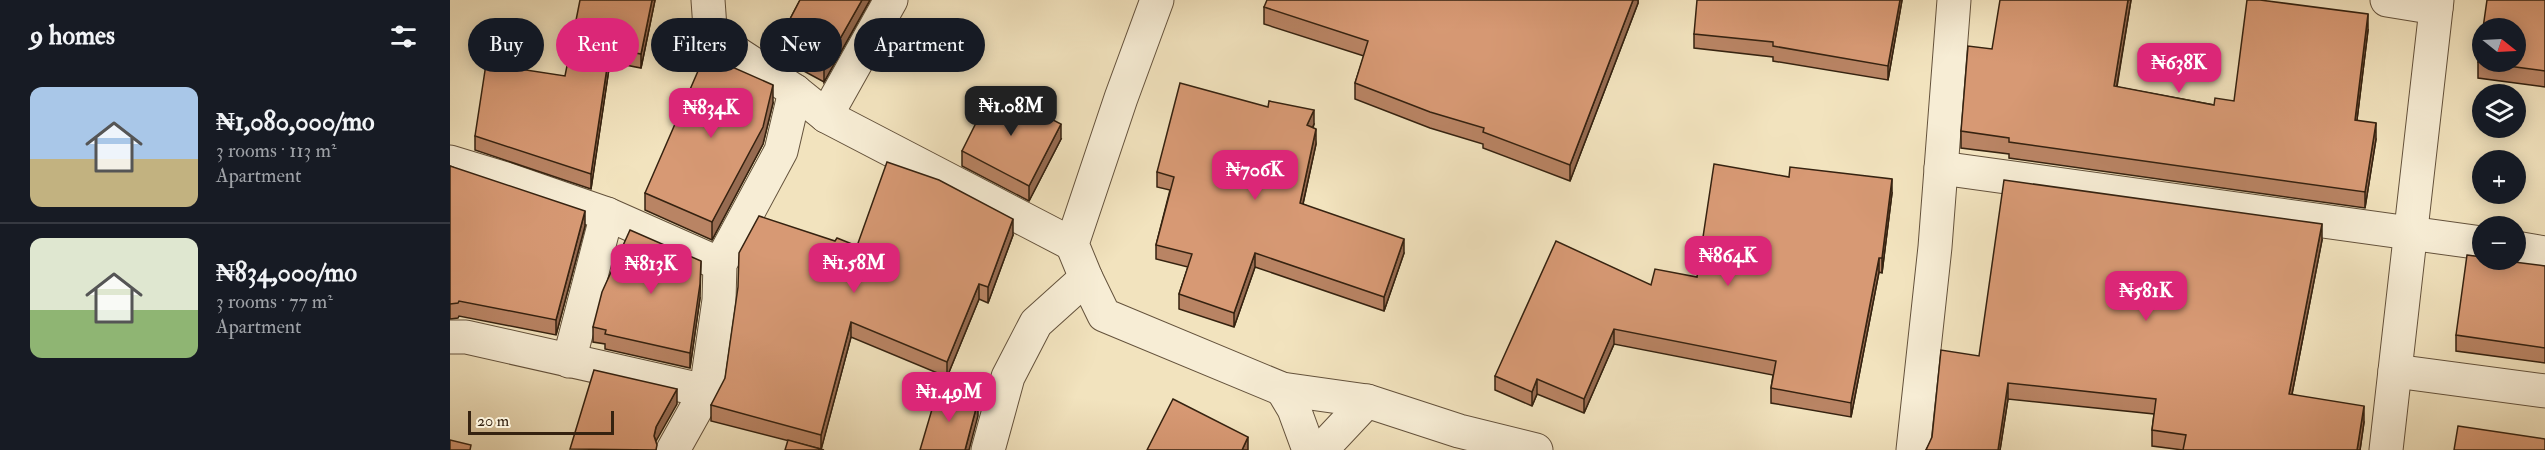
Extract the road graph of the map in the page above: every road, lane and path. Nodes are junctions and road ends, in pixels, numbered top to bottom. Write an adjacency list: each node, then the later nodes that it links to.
1 (708, 0): 7 (street)
2 (891, 0): 8 (street)
3 (1157, 0): 14 (street)
4 (1954, 0): 10 (street)
5 (2387, 0): 6 (street)
6 (2437, 4): 12 (street)
7 (795, 91): 8 (street); 17 (street)
8 (826, 116): 14 (street)
9 (450, 162): 11 (street)
10 (1941, 168): 12 (street); 31 (street)
11 (607, 214): 17 (street); 20 (street)
12 (2411, 232): 13 (street); 21 (street)
13 (2472, 241)
14 (1072, 244): 18 (street)
15 (2526, 250): 16 (street)
16 (2545, 253)
17 (720, 264): 23 (street)
18 (1086, 278): 22 (street); 26 (street)
19 (450, 337): 20 (street)
20 (569, 361): 23 (street)
21 (2395, 371): 24 (street); 32 (street)
22 (1282, 389): 25 (street); 28 (street)
23 (706, 391): 27 (street)
24 (2545, 391)
25 (1367, 401): 29 (street); 30 (street)
26 (990, 448)
27 (674, 450)
28 (1309, 450)
29 (1320, 450)
30 (1536, 450)
31 (1913, 450)
32 (2386, 450)

